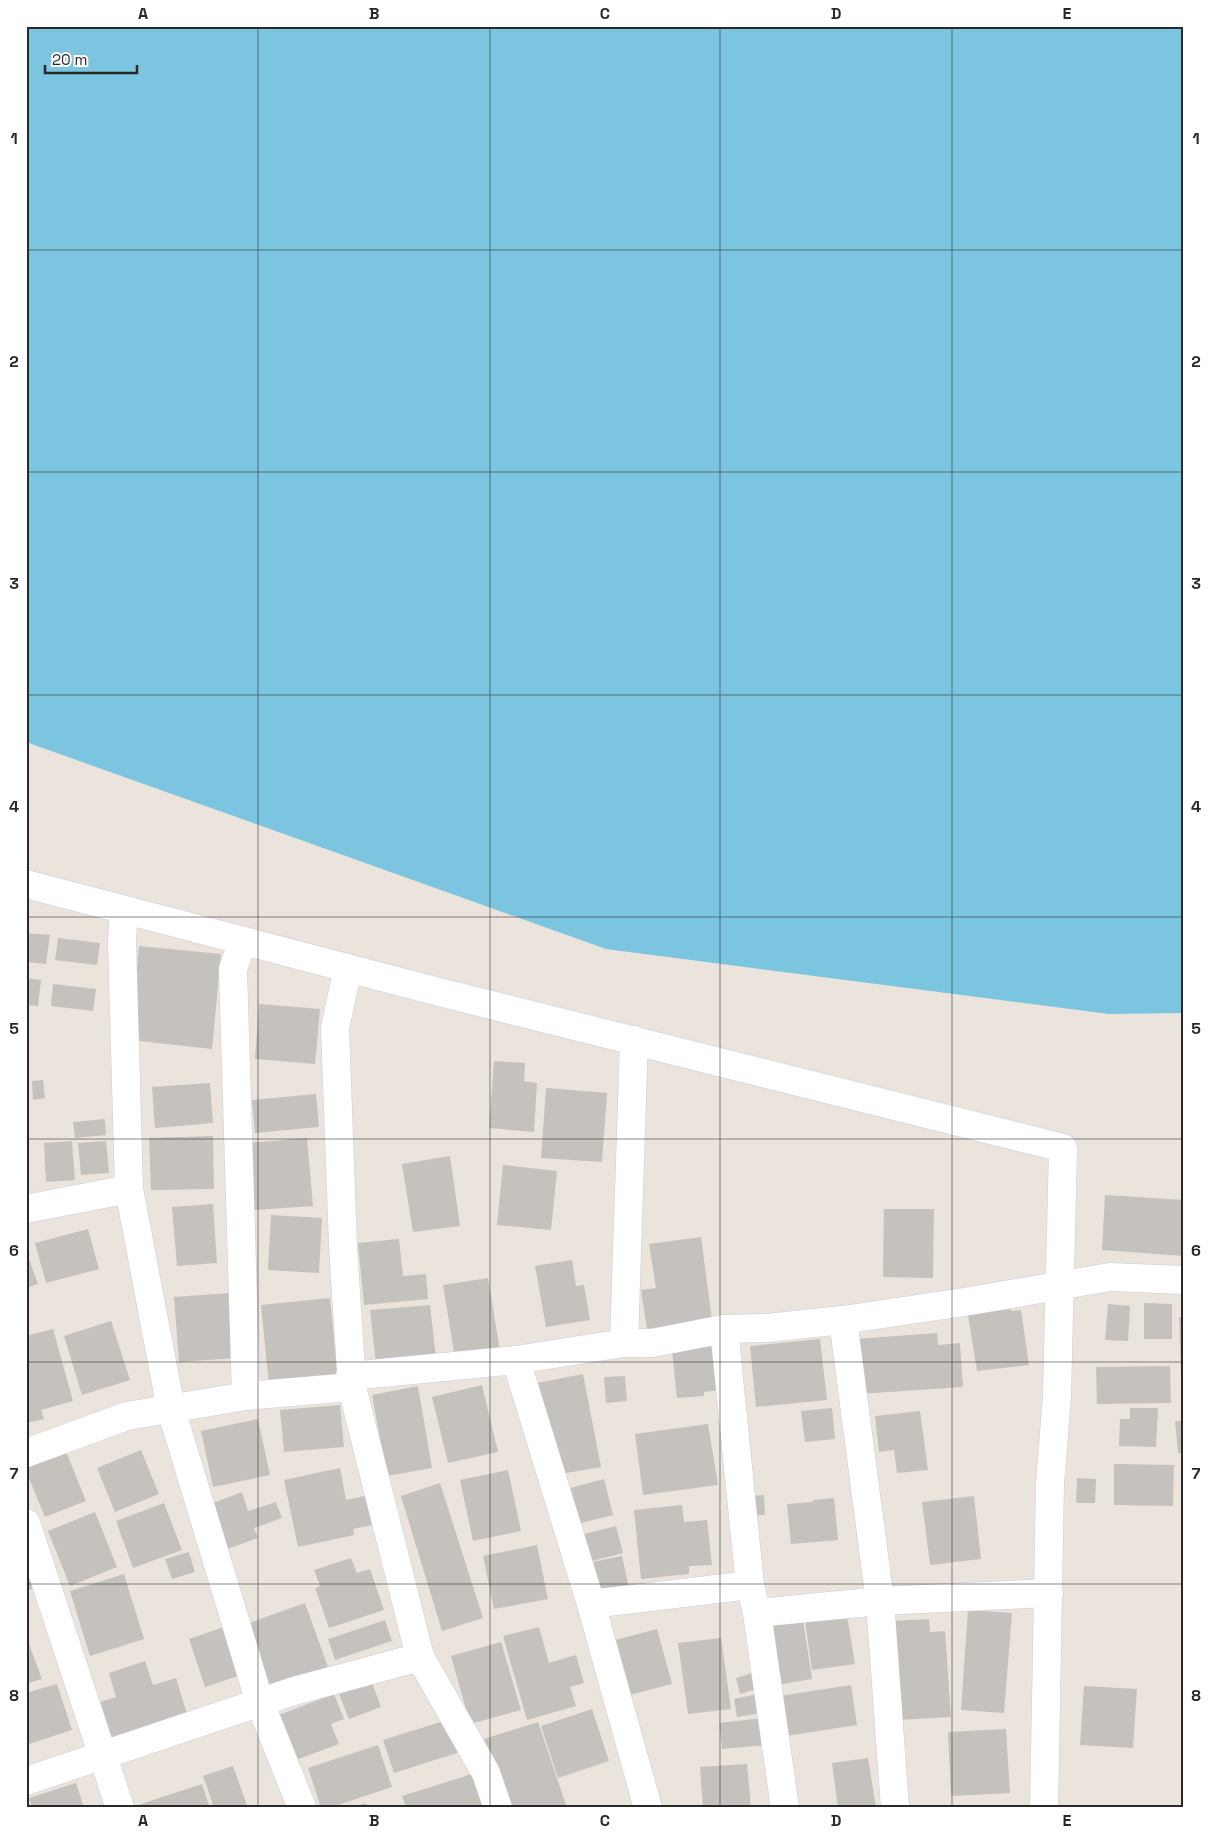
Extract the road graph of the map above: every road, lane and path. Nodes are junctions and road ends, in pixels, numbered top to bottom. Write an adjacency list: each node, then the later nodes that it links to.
1 (26, 884): 2 (street)
2 (124, 910): 3 (street); 6 (street)
3 (243, 941): 4 (street); 15 (street)
4 (348, 968): 5 (street); 14 (street)
5 (634, 1040): 9 (street); 12 (street)
6 (129, 1190): 7 (street); 16 (street)
7 (26, 1208)
8 (1184, 1280): 9 (street)
9 (1061, 1286): 10 (street); 20 (street)
10 (842, 1320): 11 (street); 21 (street)
11 (724, 1329): 12 (street); 19 (street)
12 (624, 1343): 13 (street)
13 (516, 1360): 14 (street); 22 (street)
14 (351, 1382): 15 (street); 24 (street)
15 (246, 1396): 16 (street)
16 (171, 1409): 17 (street); 25 (street)
17 (26, 1453)
18 (26, 1523): 26 (street)
19 (750, 1584): 22 (street); 23 (street)
20 (1049, 1593): 21 (street); 34 (street)
21 (880, 1601): 23 (street); 33 (street)
22 (591, 1604): 31 (street)
23 (757, 1613): 32 (street)
24 (420, 1657): 25 (street); 30 (street)
25 (260, 1703): 26 (street); 29 (street)
26 (104, 1756): 27 (street); 28 (street)
27 (26, 1781)
28 (120, 1808)
29 (302, 1808)
30 (498, 1808)
31 (648, 1808)
32 (785, 1808)
33 (895, 1808)
34 (1044, 1808)

